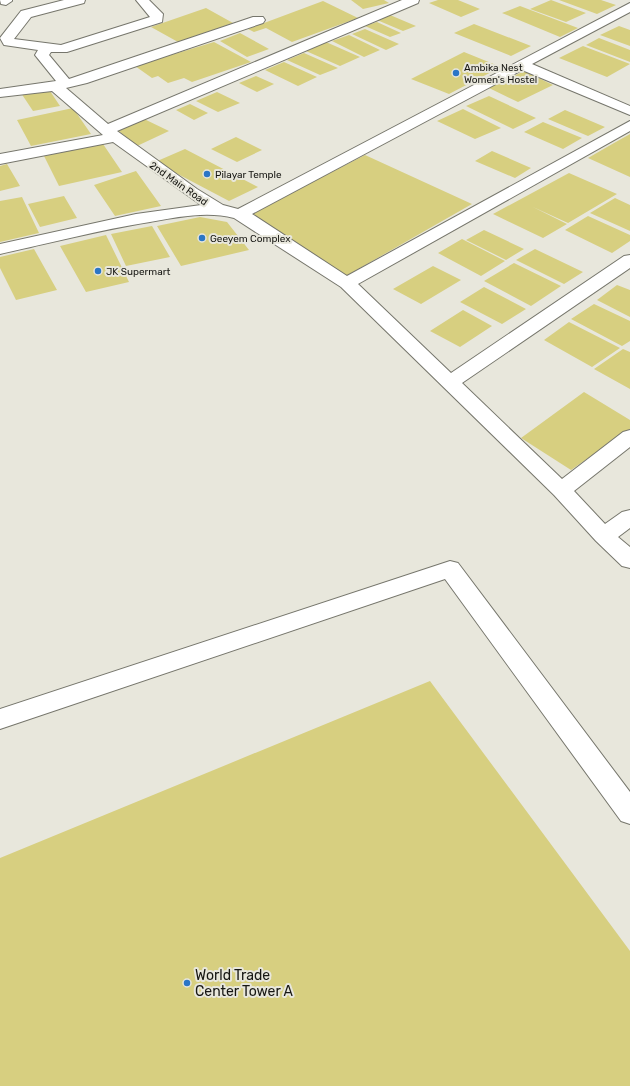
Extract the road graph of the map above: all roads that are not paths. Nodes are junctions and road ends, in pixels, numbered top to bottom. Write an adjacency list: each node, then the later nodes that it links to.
1 (76, 0): 6 (street)
2 (142, 0): 6 (street)
3 (408, 1): 12 (street)
4 (630, 7): 7 (street)
5 (258, 20): 8 (street)
6 (46, 48): 8 (street, 2nd Main Road)
7 (522, 65): 10 (street); 15 (street)
8 (60, 84): 9 (street); 12 (street, 2nd Main Road)
9 (0, 93)
10 (630, 110)
11 (630, 125): 18 (street)
12 (110, 133): 13 (street); 14 (street, 2nd Main Road)
13 (0, 159)
14 (218, 209): 15 (street, 2nd Main Road); 16 (street)
15 (240, 214): 18 (street, 2nd Main Road)
16 (0, 249)
17 (630, 260): 19 (street)
18 (347, 283): 19 (street, 2nd Main Road)
19 (450, 382): 21 (street, 2nd Main Road)
20 (630, 437): 21 (street)
21 (561, 490): 23 (street, 2nd Main Road)
22 (630, 517): 23 (street)
23 (604, 536): 24 (street, 2nd Main Road)
24 (630, 560)
25 (0, 719): 26 (street)
26 (630, 813)

